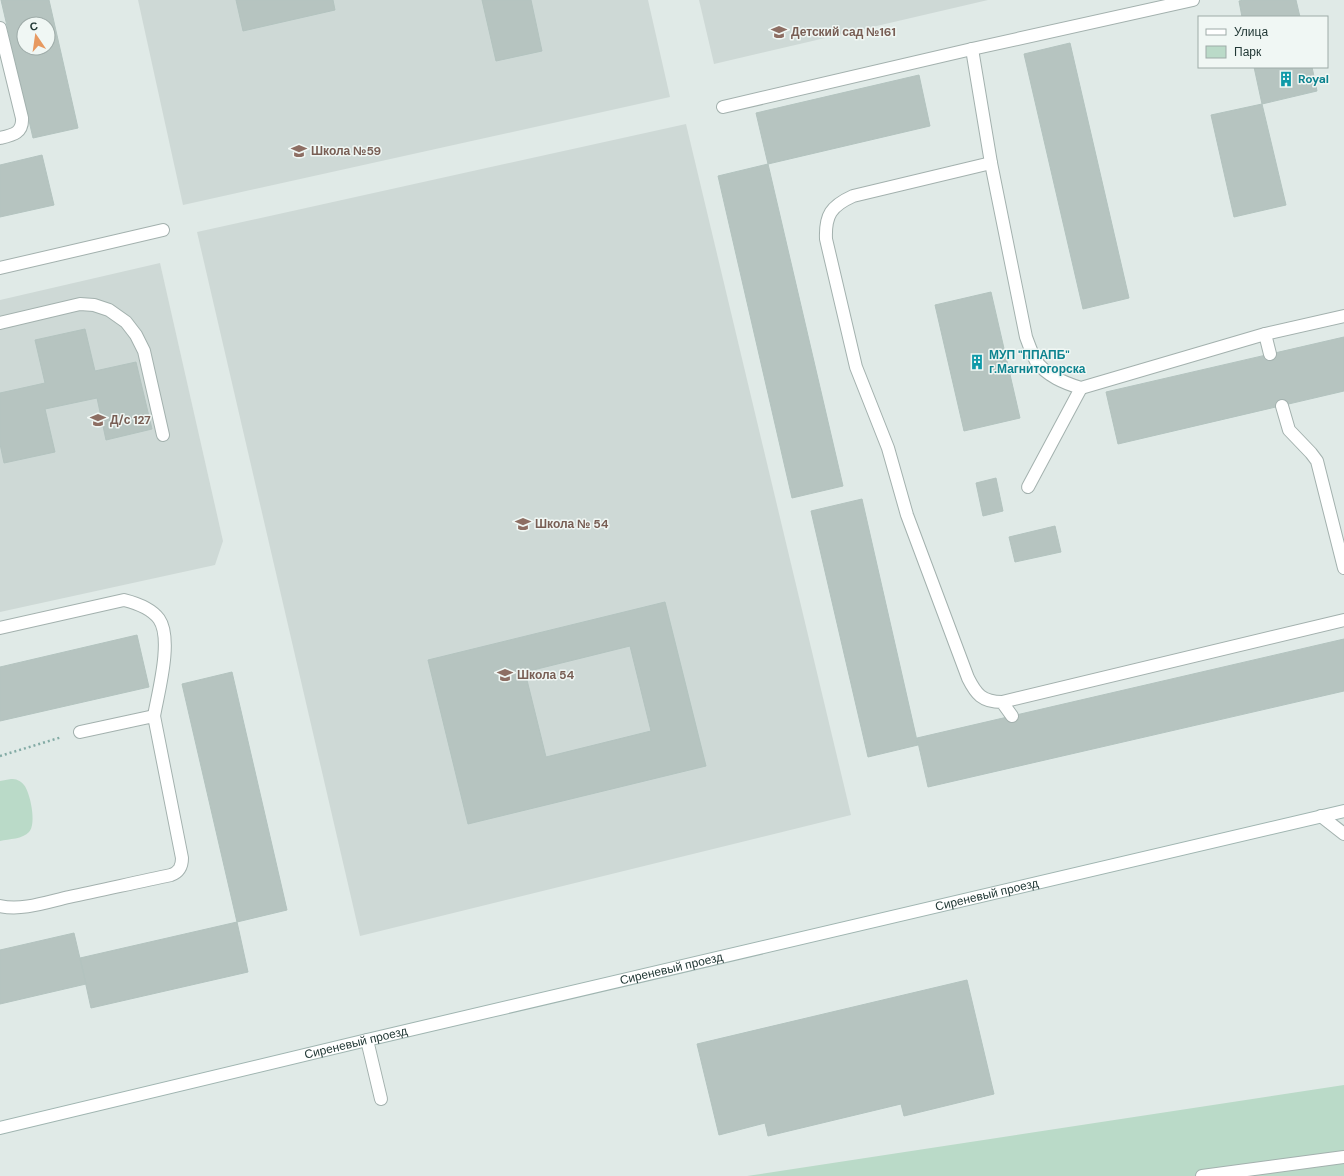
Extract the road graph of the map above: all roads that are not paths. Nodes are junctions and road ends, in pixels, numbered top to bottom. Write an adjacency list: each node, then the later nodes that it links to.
1 (1193, 0): 3 (main road)
2 (0, 28): 5 (main road)
3 (972, 49): 4 (main road); 6 (main road)
4 (723, 107)
5 (0, 138)
6 (991, 163): 13 (main road); 20 (main road)
7 (163, 230): 8 (main road)
8 (0, 268)
9 (1344, 316): 11 (main road)
10 (0, 323): 15 (main road)
11 (1265, 334): 12 (main road); 13 (main road)
12 (1270, 354)
13 (1081, 388): 16 (main road)
14 (1282, 406): 17 (main road)
15 (163, 435)
16 (1028, 487)
17 (1344, 568)
18 (1344, 620): 20 (main road)
19 (0, 628): 21 (main road)
20 (1002, 702): 22 (main road)
21 (154, 716): 23 (main road); 27 (main road)
22 (1012, 716)
23 (80, 732)
24 (1344, 811): 25 (main road, Сиреневый проезд)
25 (1322, 816): 26 (main road); 28 (main road, Сиреневый проезд)
26 (1344, 834)
27 (0, 906)
28 (367, 1040): 29 (main road); 30 (main road, Сиреневый проезд)
29 (381, 1099)
30 (0, 1128)
31 (1344, 1157): 32 (main road)
32 (1202, 1176)

